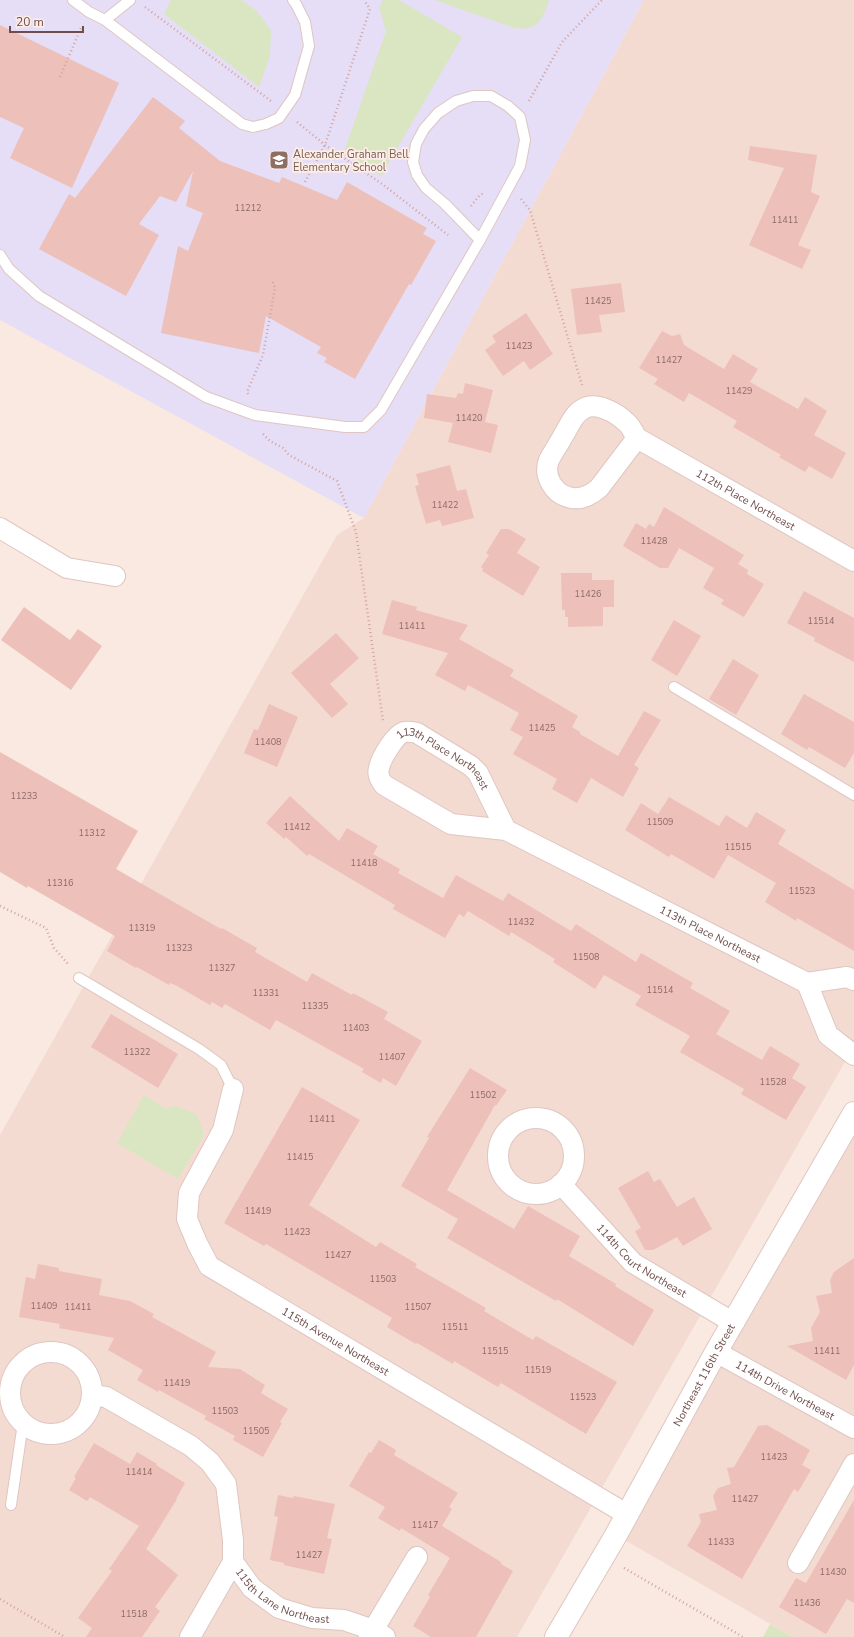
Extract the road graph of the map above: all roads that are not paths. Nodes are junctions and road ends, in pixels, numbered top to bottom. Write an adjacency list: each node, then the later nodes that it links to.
1 (73, 0): 4 (lane)
2 (130, 0): 4 (lane)
3 (293, 0): 4 (lane)
4 (105, 20)
5 (480, 240): 5 (lane); 6 (lane)
6 (0, 254)
7 (637, 438): 7 (street, 112th Place Northeast); 9 (street, 112th Place Northeast)
8 (0, 528): 10 (street)
9 (854, 561)
10 (115, 576)
11 (674, 687): 12 (lane)
12 (854, 795)
13 (506, 830): 13 (street, 113th Place Northeast); 16 (street, 113th Place Northeast)
14 (79, 978): 18 (lane)
15 (854, 980): 16 (street)
16 (807, 983): 17 (street)
17 (854, 1055)
18 (233, 1089): 28 (street, 115th Avenue Northeast)
19 (854, 1114): 21 (street, Northeast 116th Street)
20 (562, 1184): 21 (street, 114th Court Northeast)
21 (734, 1323): 22 (street, Northeast 116th Street)
22 (716, 1352): 25 (street, 114th Drive Northeast); 28 (street, Northeast 116th Street)
23 (92, 1395): 24 (street); 24 (street); 30 (street, 115th Lane Northeast)
24 (23, 1424): 27 (lane)
25 (854, 1428)
26 (854, 1464): 31 (street)
27 (11, 1505)
28 (628, 1514): 34 (street, Northeast 116th Street)
29 (417, 1557): 32 (street)
30 (233, 1562): 32 (street, 115th Lane Northeast); 33 (street)
31 (798, 1563)
32 (376, 1635)
33 (190, 1637)
34 (556, 1637)

